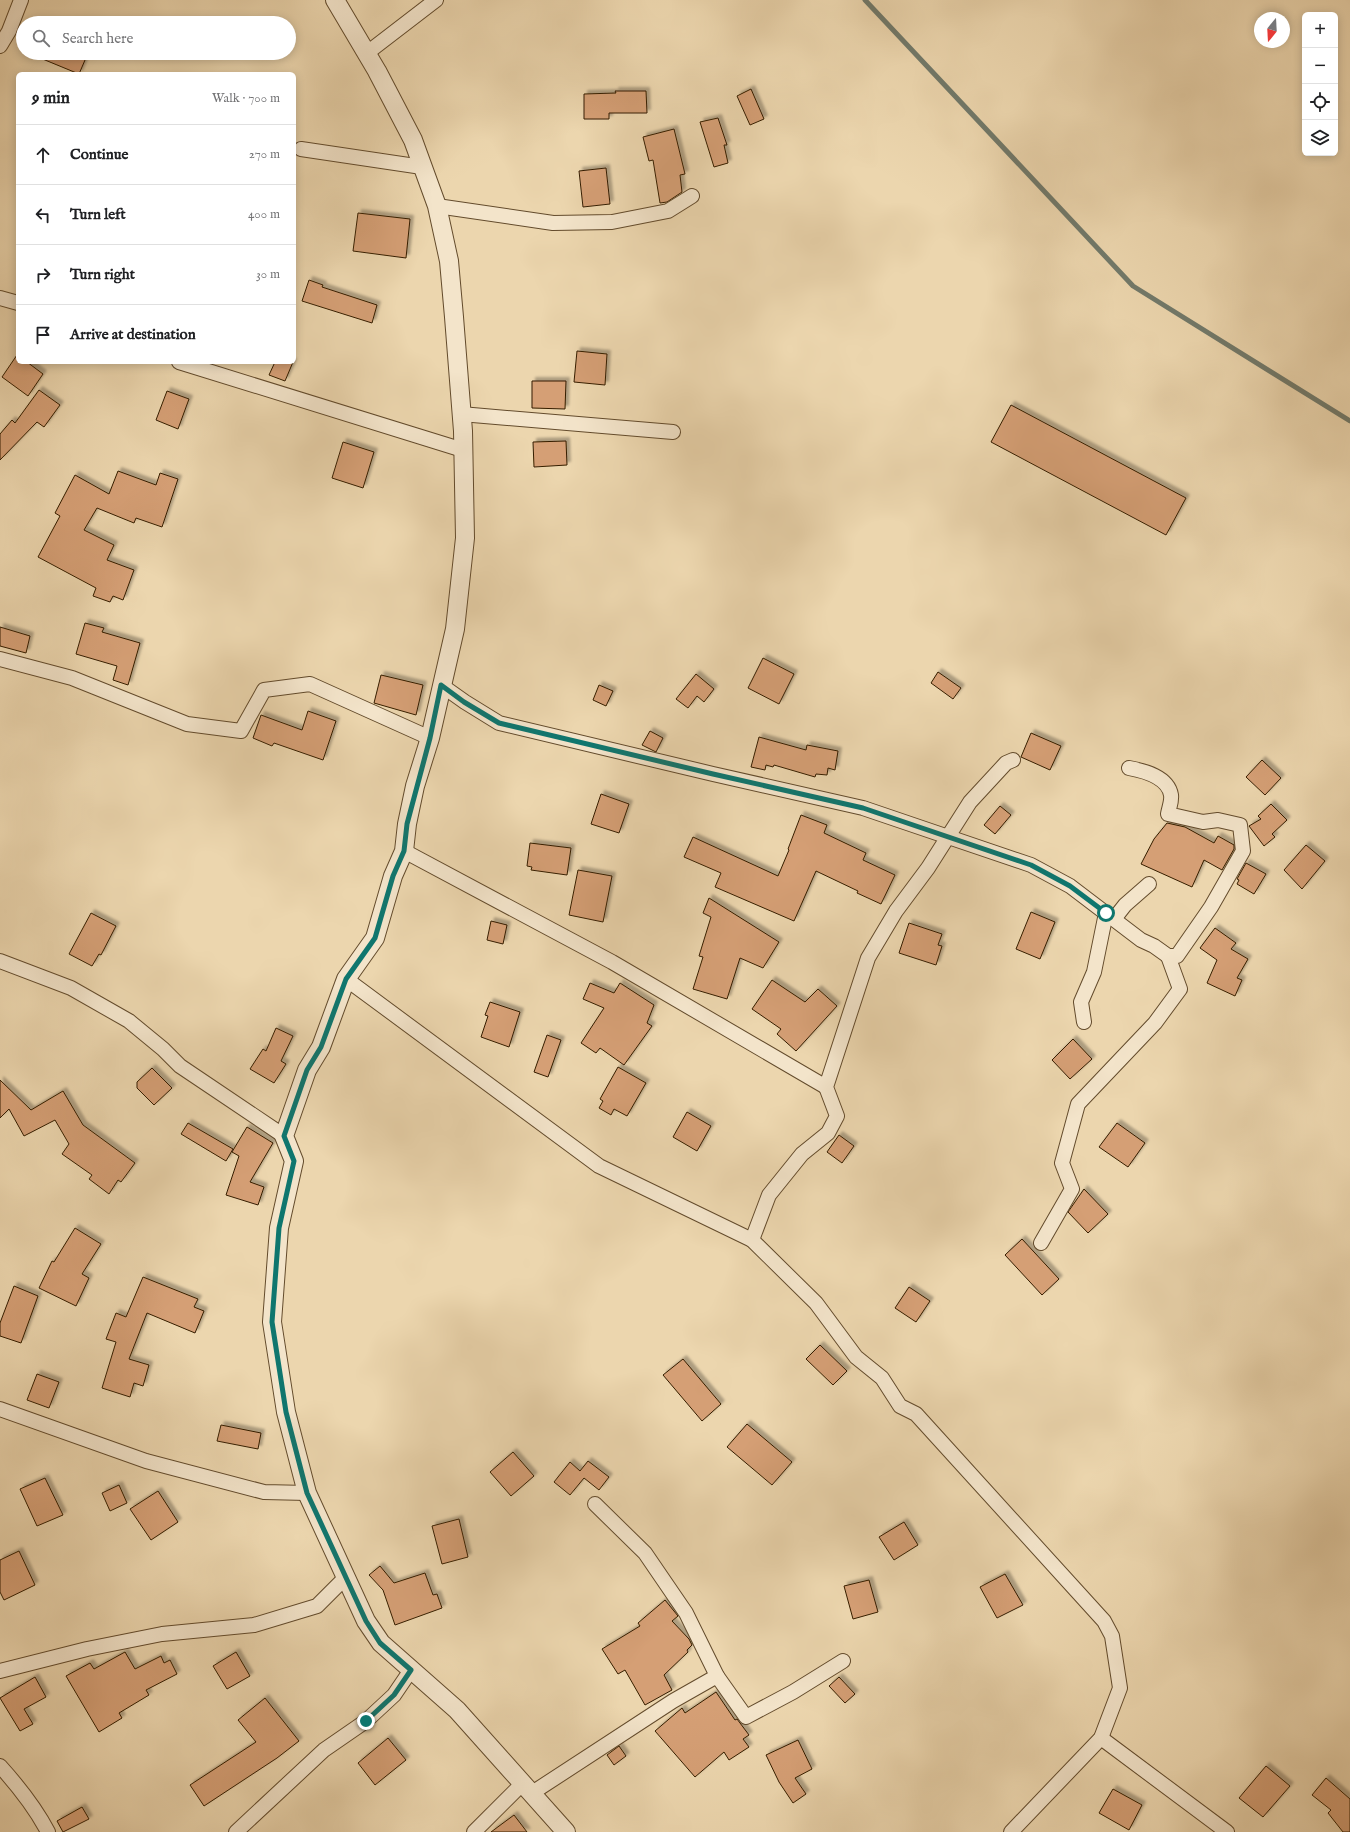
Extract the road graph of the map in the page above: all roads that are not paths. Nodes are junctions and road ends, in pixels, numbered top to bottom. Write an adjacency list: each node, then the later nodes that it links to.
1 (21, 0): 4 (street)
2 (335, 0): 5 (street)
3 (436, 0): 5 (street)
4 (0, 46)
5 (367, 53): 7 (street)
6 (301, 149): 7 (street)
7 (422, 167): 9 (street)
8 (692, 196): 9 (street)
9 (437, 206): 13 (street)
10 (0, 298): 11 (street)
11 (16, 302)
12 (185, 364): 15 (street)
13 (461, 414): 14 (street); 15 (street)
14 (673, 432)
15 (463, 450): 17 (street)
16 (0, 659): 18 (street)
17 (441, 685): 18 (street); 21 (street)
18 (430, 738): 22 (street)
19 (1013, 760): 21 (street)
20 (1130, 768): 25 (street)
21 (948, 837): 24 (street); 29 (street)
22 (404, 851): 27 (street); 29 (street)
23 (1149, 884): 24 (street)
24 (1110, 916): 25 (street); 28 (street)
25 (1168, 956): 32 (street)
26 (0, 961): 30 (street)
27 (346, 979): 30 (street); 31 (street)
28 (1084, 1022)
29 (826, 1087): 31 (street)
30 (284, 1136): 34 (street)
31 (752, 1240): 41 (street)
32 (1041, 1243)
33 (0, 1409): 34 (street)
34 (307, 1493): 36 (street)
35 (595, 1504): 40 (street)
36 (346, 1577): 38 (street); 39 (street)
37 (844, 1661): 40 (street)
38 (411, 1670): 43 (street); 45 (street)
39 (0, 1671)
40 (717, 1676): 43 (street)
41 (1101, 1738): 48 (street); 49 (street)
42 (0, 1766): 44 (street)
43 (527, 1788): 46 (street); 47 (street)
44 (48, 1832)
45 (236, 1832)
46 (474, 1832)
47 (566, 1832)
48 (1011, 1832)
49 (1227, 1832)

